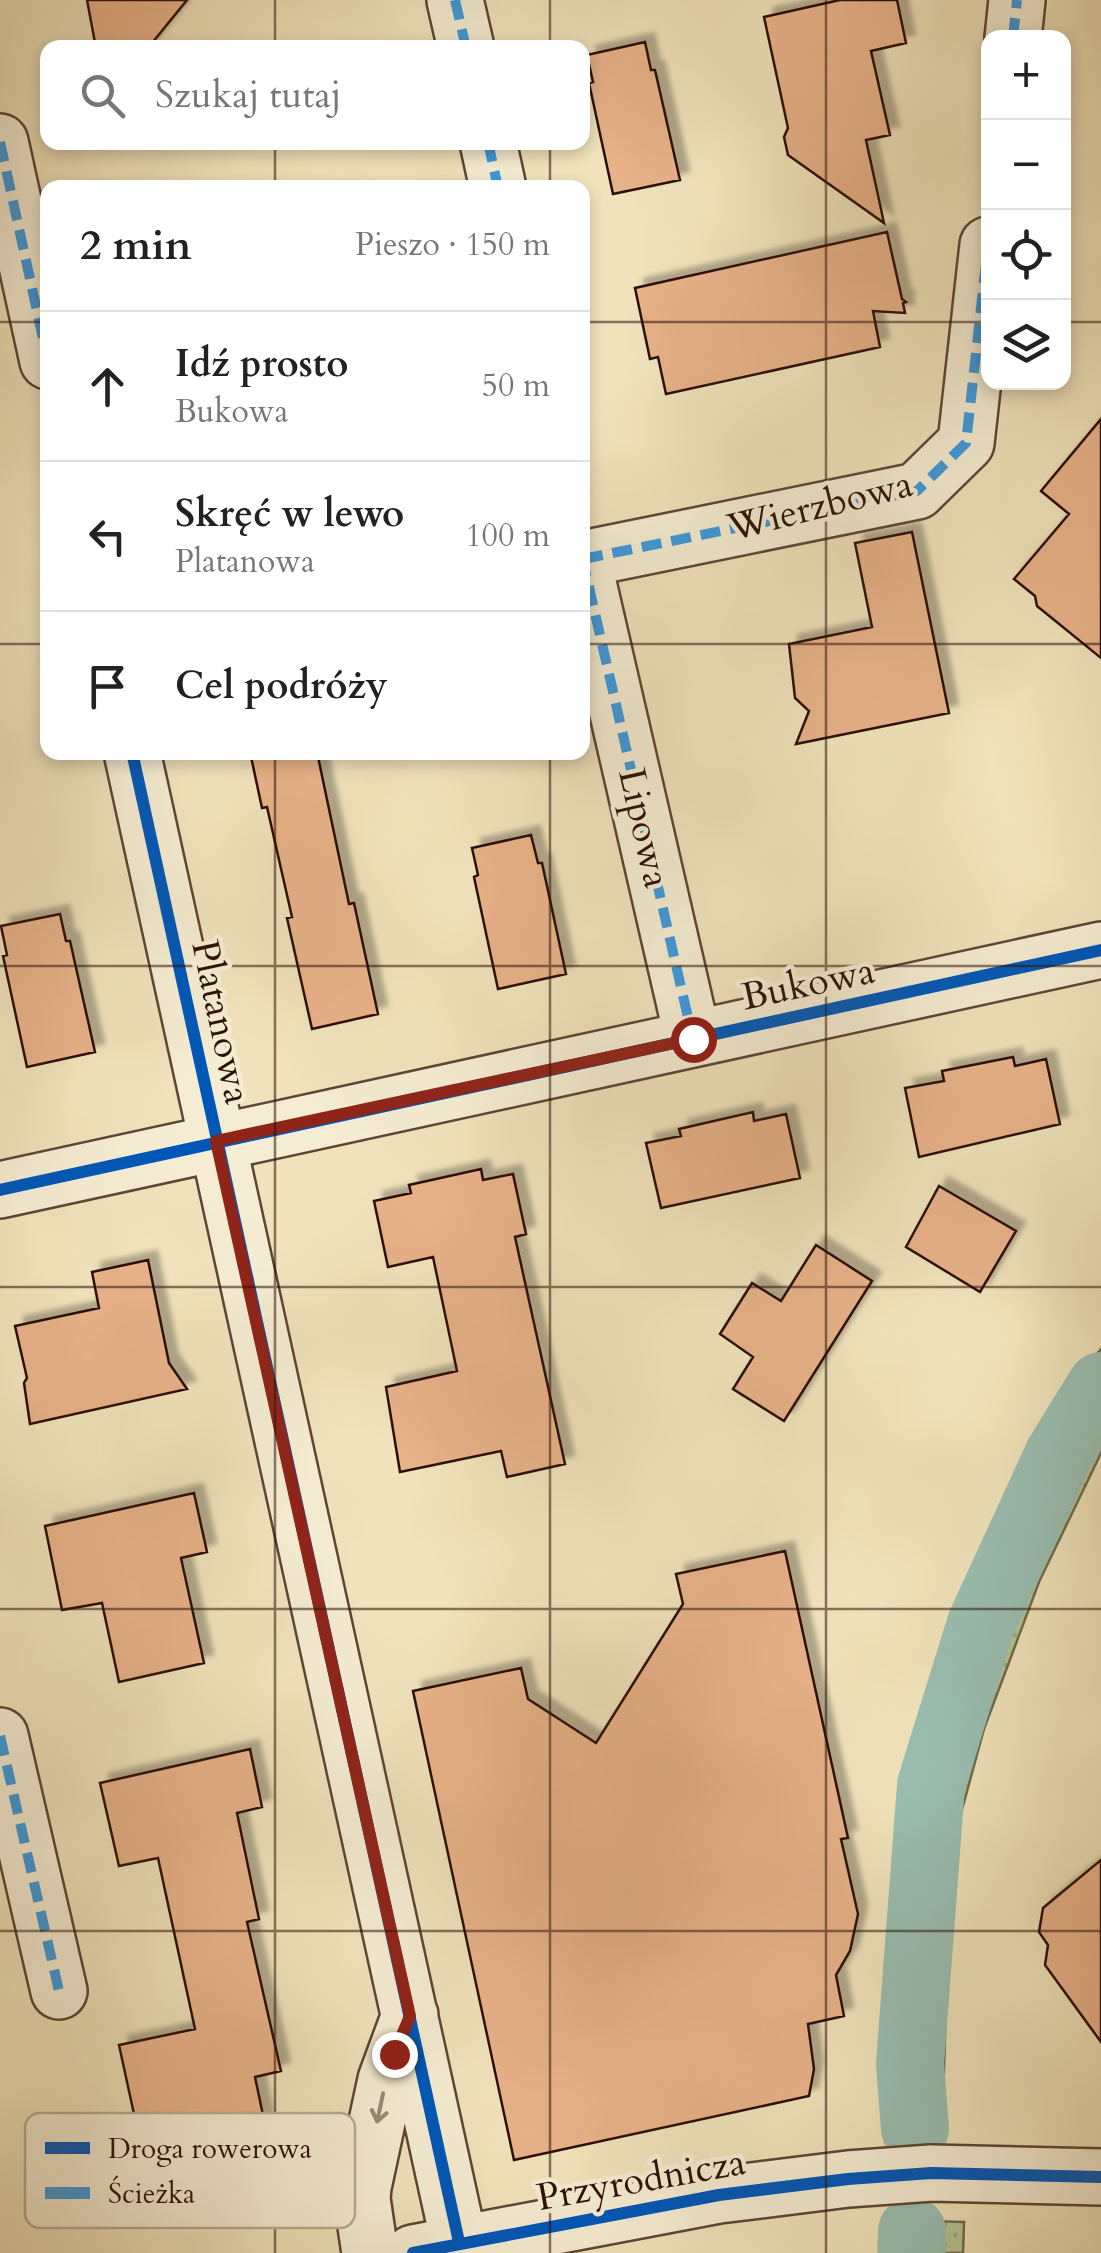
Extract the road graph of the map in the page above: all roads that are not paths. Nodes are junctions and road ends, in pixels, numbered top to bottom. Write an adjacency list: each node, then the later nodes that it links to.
1 (455, 0): 4 (street)
2 (1017, 0): 3 (street)
3 (1013, 30)
4 (464, 40)
5 (0, 142): 9 (street)
6 (490, 150): 7 (street)
7 (496, 180)
8 (982, 300): 10 (street, Wierzbowa)
9 (40, 325)
10 (590, 557)
11 (590, 589): 14 (street, Lipowa)
12 (134, 760): 15 (street, Platanowa)
13 (1101, 950): 14 (street, Bukowa)
14 (693, 1039): 15 (street, Bukowa)
15 (216, 1141): 16 (street, Bukowa); 19 (street, Platanowa)
16 (0, 1190)
17 (0, 1736): 18 (street)
18 (59, 1991)
19 (410, 2016): 21 (street, Platanowa); 22 (street, one-way to 22)
20 (1101, 2178): 21 (street, Przyrodnicza)
21 (436, 2247)
22 (370, 2253)

